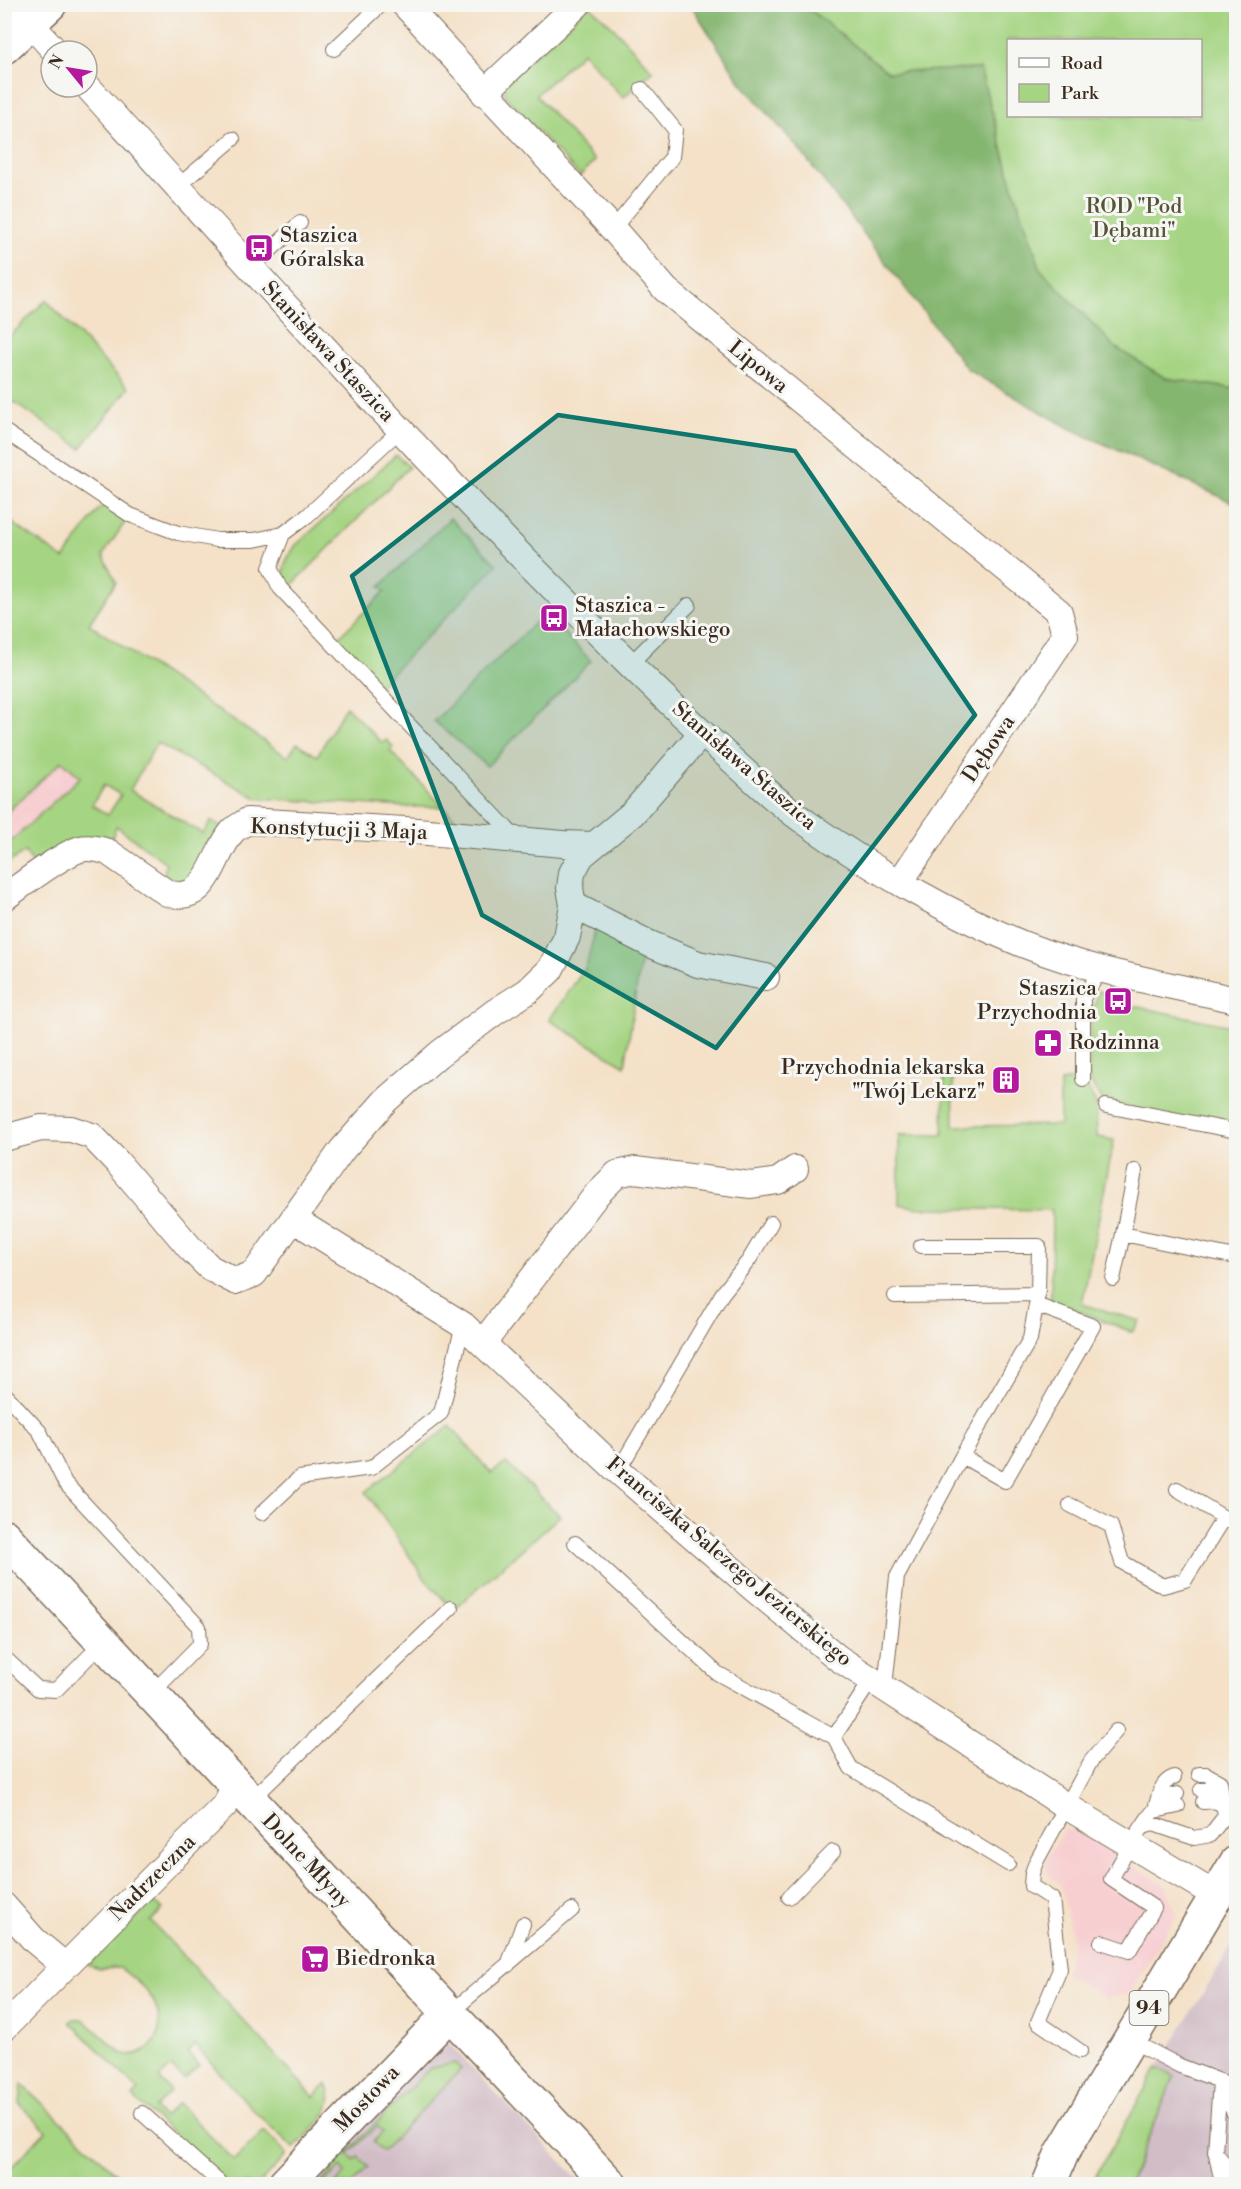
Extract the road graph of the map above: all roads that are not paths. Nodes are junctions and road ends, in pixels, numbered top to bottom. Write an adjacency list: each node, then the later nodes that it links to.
1 (382, 4): 7 (lane)
2 (404, 4): 9 (street, Lipowa)
3 (578, 4): 9 (street)
4 (31, 11): 5 (street); 6 (street)
5 (48, 39)
6 (4, 47)
7 (334, 48)
8 (642, 89): 14 (lane)
9 (484, 93): 14 (street, Lipowa)
10 (99, 99): 12 (street, Stanisława Staszica)
11 (234, 139): 12 (lane)
12 (177, 187): 15 (street, Stanisława Staszica)
13 (300, 223): 15 (lane)
14 (613, 229): 20 (street, Lipowa)
15 (251, 268): 16 (street, Stanisława Staszica)
16 (400, 430): 18 (lane, Stanisława Staszica); 21 (street, Stanisława Staszica)
17 (4, 431): 18 (lane, Stanisława Staszica)
18 (283, 534): 23 (lane)
19 (689, 605): 21 (lane)
20 (1059, 612): 25 (street, Dębowa)
21 (630, 664): 22 (street, Stanisława Staszica)
22 (702, 734): 24 (street); 25 (street, Stanisława Staszica)
23 (518, 840): 24 (street, Konstytucji 3 Maja); 26 (street, Konstytucji 3 Maja)
24 (594, 845): 27 (street)
25 (900, 882): 28 (street, Stanisława Staszica)
26 (4, 898)
27 (573, 905): 29 (street); 37 (street)
28 (1101, 970): 30 (street, Stanisława Staszica); 31 (lane)
29 (766, 977)
30 (1236, 1000)
31 (1083, 1079)
32 (1106, 1106): 33 (lane)
33 (1236, 1131)
34 (4, 1138): 37 (street)
35 (795, 1169): 46 (street)
36 (1135, 1171): 39 (lane)
37 (293, 1219): 45 (street, Franciszka Salezego Jezierskiego)
38 (771, 1223): 49 (lane)
39 (1123, 1234): 41 (lane); 42 (lane)
40 (921, 1246): 44 (lane)
41 (1236, 1257)
42 (1113, 1279)
43 (895, 1296): 44 (lane)
44 (1037, 1300): 48 (lane); 48 (lane)
45 (463, 1325): 46 (street, Franciszka Salezego Jezierskiego); 52 (lane)
46 (483, 1343): 49 (street, Franciszka Salezego Jezierskiego)
47 (4, 1393): 61 (lane)
48 (962, 1456): 60 (lane)
49 (618, 1471): 60 (street, Franciszka Salezego Jezierskiego)
50 (1177, 1489): 53 (lane)
51 (1070, 1505): 53 (lane)
52 (262, 1513)
53 (1224, 1517): 54 (lane)
54 (1236, 1525)
55 (4, 1536): 58 (street, Dolne Młyny)
56 (575, 1543): 63 (lane)
57 (451, 1608): 66 (lane)
58 (103, 1642): 59 (lane); 61 (street, Dolne Młyny)
59 (4, 1657)
60 (879, 1683): 63 (lane); 69 (street, Franciszka Salezego Jezierskiego)
61 (152, 1693): 66 (street, Dolne Młyny)
62 (1116, 1731): 69 (lane)
63 (834, 1737): 75 (lane)
64 (1199, 1774): 70 (lane)
65 (1174, 1777): 71 (lane)
66 (242, 1793): 83 (street, Nadrzeczna); 84 (street, Dolne Młyny)
67 (1202, 1796): 70 (lane)
68 (1178, 1800): 71 (lane)
69 (1066, 1806): 72 (street, Franciszka Salezego Jezierskiego); 87 (lane)
70 (1224, 1808): 72 (lane)
71 (1155, 1811): 72 (lane)
72 (1137, 1836): 76 (street, Franciszka Salezego Jezierskiego); 81 (lane)
73 (833, 1852): 77 (lane)
74 (1236, 1863): 76 (street, 94)
75 (1008, 1864)
76 (1217, 1896): 86 (street, 94)
77 (789, 1897)
78 (4, 1906): 83 (street)
79 (572, 1910): 82 (lane)
80 (523, 1924): 82 (lane)
81 (1101, 1942)
82 (508, 1965): 84 (lane)
83 (65, 1966): 85 (street, Nadrzeczna)
84 (449, 2014): 96 (street, Mostowa); 97 (street, Dolne Młyny)
85 (4, 2028)
86 (1130, 2040): 88 (lane); 93 (street, 94)
87 (1080, 2051)
88 (1220, 2082): 89 (lane); 91 (lane); 92 (lane)
89 (1236, 2087)
90 (142, 2113): 95 (lane)
91 (1236, 2118)
92 (1215, 2152): 94 (lane); 100 (lane)
93 (1062, 2153): 98 (street); 99 (street, 94)
94 (1236, 2178)
95 (221, 2184)
96 (285, 2184)
97 (610, 2184)
98 (1040, 2184)
99 (1049, 2184)
100 (1222, 2184)

